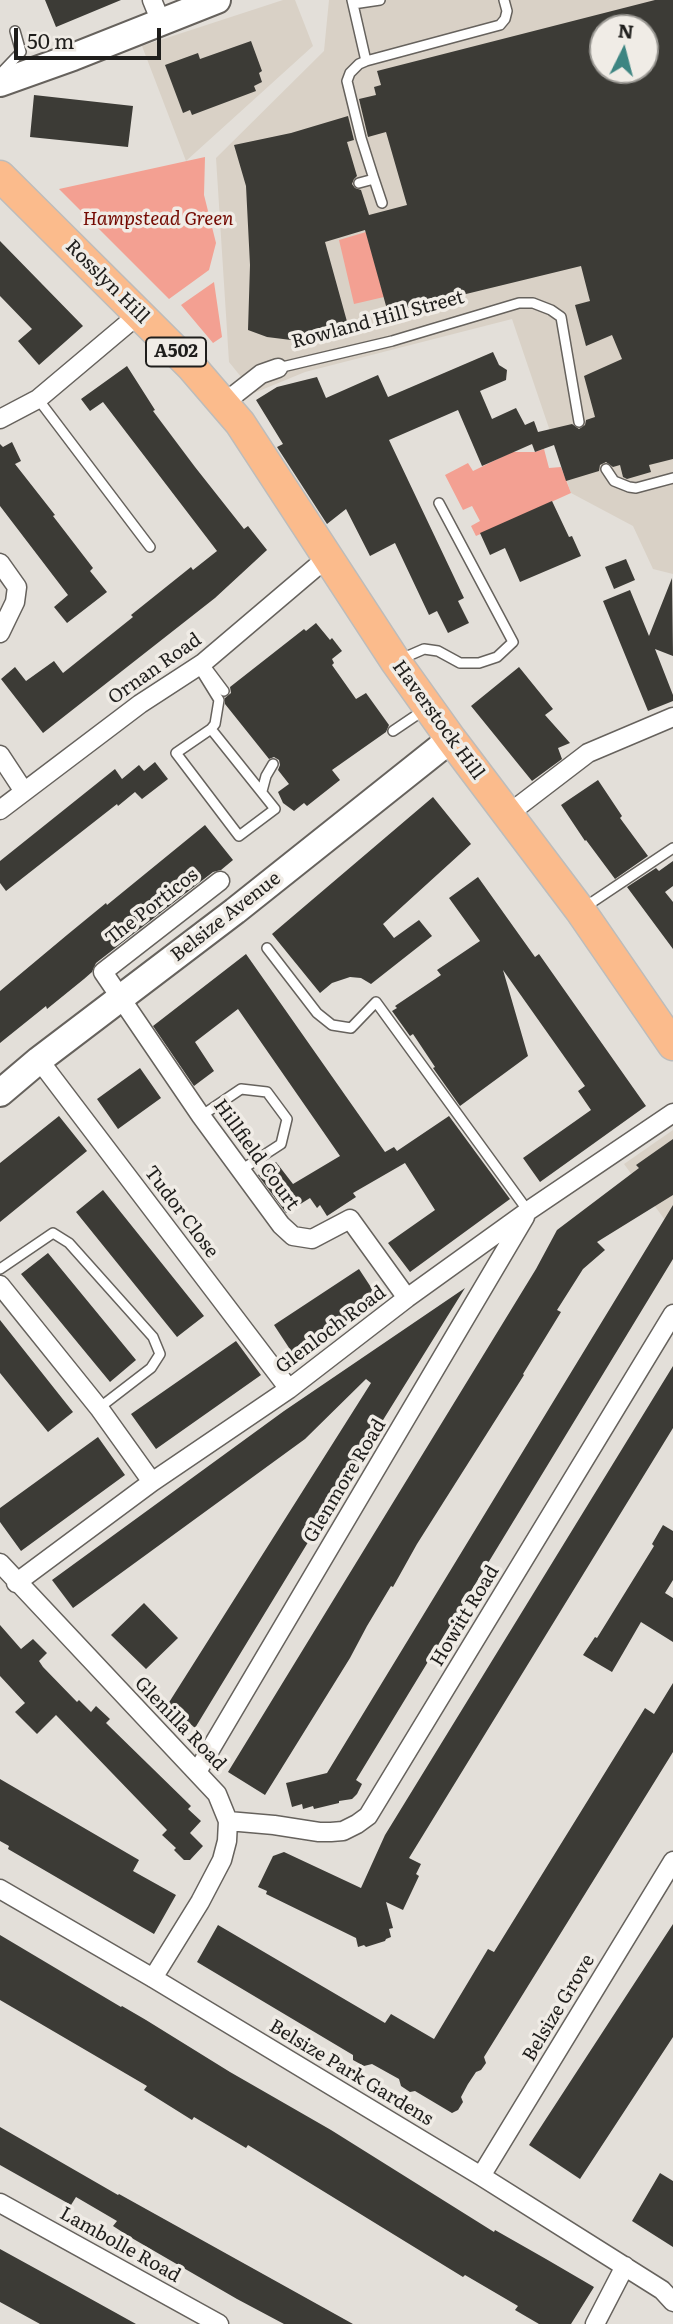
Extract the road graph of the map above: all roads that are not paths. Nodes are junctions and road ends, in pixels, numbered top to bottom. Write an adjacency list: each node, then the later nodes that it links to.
1 (217, 0): 5 (street)
2 (380, 0): 4 (lane)
3 (504, 0): 7 (lane)
4 (353, 2): 7 (lane)
5 (156, 11): 8 (street)
6 (15, 31): 8 (lane)
7 (366, 61): 10 (lane)
8 (1, 78)
9 (0, 176): 13 (main road, Rosslyn Hill / A502)
10 (374, 179): 11 (lane); 12 (lane)
11 (359, 183)
12 (382, 203)
13 (139, 314): 15 (main road, Rosslyn Hill / A502); 16 (street)
14 (278, 368): 15 (street, Rowland Hill Street); 18 (lane, Rowland Hill Street)
15 (219, 397): 23 (main road, Haverstock Hill / A502)
16 (38, 399): 17 (street); 22 (lane)
17 (0, 419)
18 (579, 422)
19 (606, 469): 20 (lane)
20 (673, 478)
21 (439, 503): 26 (lane)
22 (150, 547)
23 (329, 556): 26 (main road, Haverstock Hill / A502); 27 (street, Ornan Road)
24 (0, 563): 25 (street)
25 (0, 633)
26 (396, 662): 29 (main road, Haverstock Hill / A502)
27 (201, 665): 28 (lane); 31 (lane); 36 (street, Ornan Road)
28 (224, 691)
29 (428, 707): 32 (lane); 33 (main road, Haverstock Hill / A502)
30 (673, 717): 39 (street)
31 (211, 729): 37 (lane); 37 (lane)
32 (393, 731)
33 (451, 740): 39 (main road, Haverstock Hill / A502); 44 (street, Belsize Avenue)
34 (0, 755): 36 (street)
35 (273, 764): 37 (lane)
36 (23, 790): 38 (street, Ornan Road)
37 (262, 791)
38 (0, 810)
39 (507, 815): 42 (main road, Haverstock Hill / A502)
40 (673, 849): 42 (lane)
41 (220, 881): 44 (street, The Porticos)
42 (580, 909): 45 (main road, Haverstock Hill / A502)
43 (267, 948): 51 (lane)
44 (120, 999): 46 (street, Belsize Avenue); 49 (street, Hillfield Court)
45 (673, 1045)
46 (39, 1060): 47 (street, Belsize Avenue); 56 (street, Tudor Close)
47 (0, 1093)
48 (673, 1113): 51 (street, Glenloch Road)
49 (201, 1116): 50 (street, Hillfield Court); 50 (lane)
50 (241, 1170): 54 (street, Hillfield Court)
51 (528, 1211): 54 (street, Glenloch Road); 61 (street, Glenmore Road)
52 (0, 1269): 57 (lane)
53 (0, 1285): 57 (street)
54 (407, 1298): 56 (street, Glenloch Road)
55 (673, 1314): 62 (street, Howitt Road)
56 (289, 1389): 58 (street, Glenloch Road)
57 (99, 1408): 58 (street)
58 (152, 1482): 60 (street, Glenloch Road)
59 (0, 1563): 60 (street, Glenilla Road)
60 (16, 1583): 61 (street, Glenilla Road)
61 (198, 1772): 62 (street, Glenilla Road)
62 (228, 1821): 65 (street)
63 (673, 1861): 66 (street, Belsize Grove)
64 (0, 1889): 65 (street, Belsize Park Gardens)
65 (153, 1978): 66 (street, Belsize Park Gardens)
66 (481, 2176): 68 (street, Belsize Park Gardens)
67 (0, 2203): 70 (street, Lambolle Road)
68 (625, 2266): 69 (street, Belsize Park Gardens); 71 (street)
69 (673, 2302)
70 (219, 2324)
71 (595, 2324)

